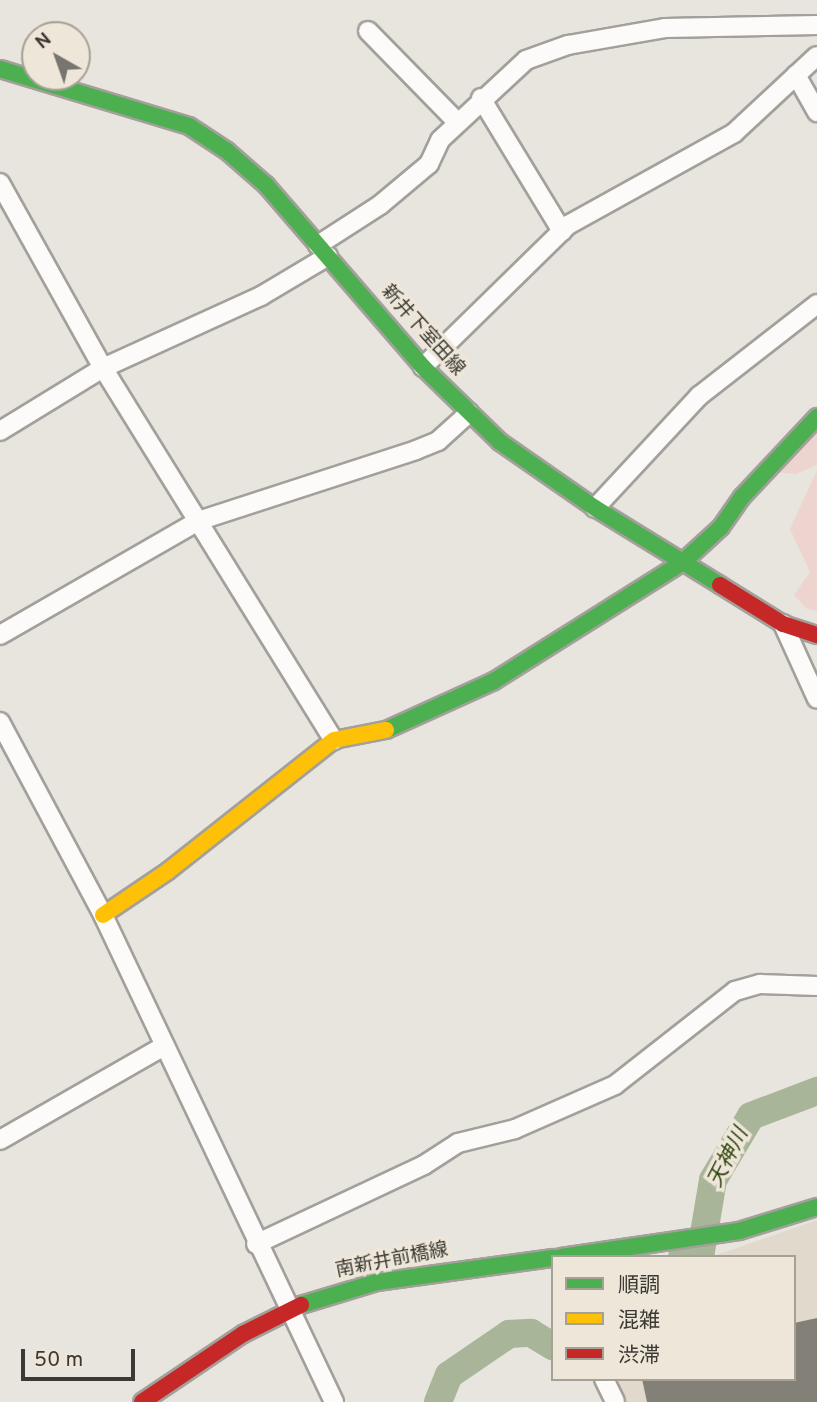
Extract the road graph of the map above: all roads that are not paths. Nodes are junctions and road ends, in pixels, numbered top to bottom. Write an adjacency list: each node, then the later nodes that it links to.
1 (817, 25): 6 (street)
2 (368, 31): 8 (street)
3 (817, 56): 5 (street)
4 (0, 69): 11 (main road, 新井下室田線)
5 (796, 75): 7 (street); 10 (street)
6 (481, 98): 8 (street); 10 (street)
7 (817, 112)
8 (457, 122): 11 (street)
9 (0, 183): 14 (street)
10 (562, 231): 13 (street)
11 (323, 251): 13 (main road, 新井下室田線); 14 (street)
12 (817, 304): 18 (street)
13 (423, 367): 15 (main road, 新井下室田線)
14 (103, 368): 17 (street); 19 (street)
15 (469, 413): 18 (main road, 新井下室田線); 19 (street)
16 (817, 417): 20 (main road)
17 (0, 430)
18 (595, 508): 20 (main road, 新井下室田線)
19 (198, 521): 22 (street); 26 (street)
20 (683, 562): 21 (main road, 新井下室田線); 26 (main road)
21 (783, 624): 23 (main road, 新井下室田線); 24 (street)
22 (0, 635)
23 (817, 635)
24 (817, 699)
25 (0, 722): 27 (street)
26 (334, 740): 27 (main road)
27 (103, 915): 29 (street)
28 (817, 986): 32 (street)
29 (164, 1046): 30 (street); 32 (street)
30 (0, 1140)
31 (817, 1207): 33 (main road)
32 (256, 1244): 36 (street)
33 (630, 1252): 34 (main road)
34 (589, 1255)
35 (551, 1258): 36 (main road, 南新井前橋線)
36 (287, 1311): 38 (main road, 南新井前橋線); 39 (street)
37 (605, 1381): 40 (street)
38 (142, 1402)
39 (334, 1402)
40 (615, 1402)

